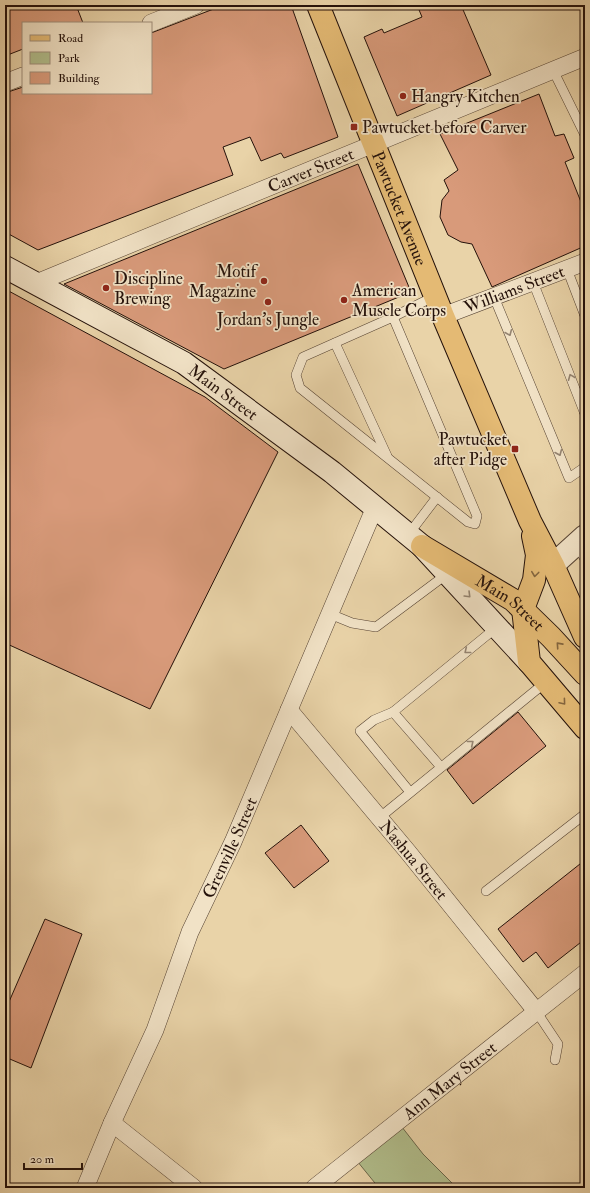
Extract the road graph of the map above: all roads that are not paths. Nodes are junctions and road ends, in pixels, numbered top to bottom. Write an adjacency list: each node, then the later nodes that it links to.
1 (196, 5): 3 (street)
2 (318, 5): 9 (main road, Pawtucket Avenue)
3 (152, 23)
4 (585, 57): 5 (street, Carver Street)
5 (553, 70): 8 (lane); 9 (street, Carver Street)
6 (22, 76): 7 (street)
7 (5, 83)
8 (585, 135)
9 (374, 143): 14 (street, Carver Street); 15 (main road, Pawtucket Avenue)
10 (585, 262): 12 (street, Williams Street)
11 (5, 267): 14 (main road, Main Street)
12 (567, 269): 13 (street, Williams Street); 18 (lane)
13 (533, 282): 16 (street, Williams Street); 21 (lane, one-way to 13)
14 (36, 283): 25 (main road, Main Street)
15 (435, 296): 17 (main road, Pawtucket Avenue); 19 (lane)
16 (494, 297): 17 (street, Williams Street); 23 (lane, one-way to 23)
17 (443, 316): 26 (main road, Pawtucket Avenue)
18 (585, 316)
19 (393, 317): 20 (lane); 24 (lane)
20 (335, 343): 22 (lane); 22 (lane)
21 (585, 414)
22 (388, 458): 24 (lane)
23 (585, 467)
24 (437, 497): 27 (lane)
25 (375, 507): 27 (main road, Main Street); 32 (street, Grenville Street)
26 (530, 521): 29 (main road, Pawtucket Avenue); 31 (main road, Pawtucket Avenue, one-way to 31)
27 (415, 540): 30 (main road, Main Street); 31 (main road, Main Street)
28 (582, 547): 29 (main road)
29 (553, 565): 34 (main road, Pawtucket Avenue)
30 (447, 574): 32 (lane); 33 (main road, Main Street, one-way to 33)
31 (523, 609): 35 (main road, Pawtucket Avenue); 36 (main road, Main Street, one-way to 31)
32 (330, 614): 38 (street, Grenville Street)
33 (497, 627): 35 (main road, Main Street); 39 (lane, one-way to 39)
34 (584, 630)
35 (529, 662): 37 (main road)
36 (585, 674)
37 (546, 682): 40 (main road, one-way to 40); 41 (lane, one-way to 37)
38 (289, 710): 44 (street, Nashua Street); 49 (street, Grenville Street)
39 (393, 712): 41 (lane); 42 (lane)
40 (585, 728)
41 (441, 767): 42 (lane)
42 (410, 792): 44 (lane)
43 (585, 814): 45 (lane)
44 (379, 818): 47 (street, Nashua Street)
45 (486, 891)
46 (585, 973): 47 (street, Ann Mary Street)
47 (536, 1011): 48 (lane); 52 (street, Ann Mary Street)
48 (555, 1060)
49 (112, 1123): 50 (street, Grenville Street); 51 (street)
50 (85, 1188)
51 (194, 1188)
52 (314, 1188)

